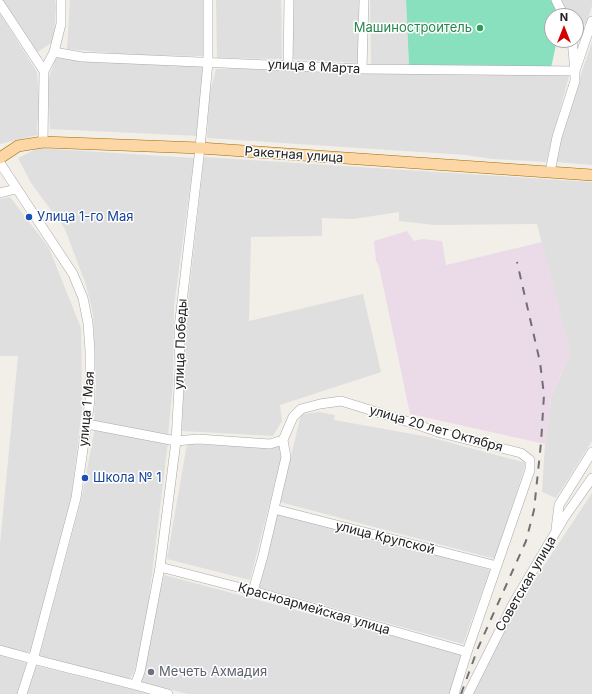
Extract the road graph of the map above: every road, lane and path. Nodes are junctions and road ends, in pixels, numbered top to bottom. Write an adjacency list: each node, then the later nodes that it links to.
1 (61, 0): 8 (street)
2 (208, 0): 9 (street, улица Победы)
3 (289, 0): 10 (street)
4 (364, 0): 11 (street)
5 (0, 4): 13 (street)
6 (592, 21): 12 (street)
7 (573, 48): 12 (street)
8 (54, 52): 9 (street, улица 8 Марта); 13 (street)
9 (208, 62): 10 (street, улица 8 Марта); 15 (street, улица Победы)
10 (288, 66): 11 (street, улица 8 Марта)
11 (362, 69): 12 (street, улица 8 Марта)
12 (575, 70): 18 (street)
13 (44, 71): 14 (street)
14 (43, 142): 15 (main road, Ракетная улица); 16 (main road, Ракетная улица)
15 (200, 148): 18 (main road, Ракетная улица); 24 (street, улица Победы)
16 (0, 158)
17 (0, 164): 20 (street, улица 1 Мая)
18 (550, 172): 19 (main road, Ракетная улица)
19 (592, 175)
20 (16, 189): 21 (street); 22 (street, улица 1 Мая)
21 (0, 193)
22 (87, 424): 24 (street); 34 (street, улица 1 Мая)
23 (283, 440): 24 (street); 27 (street); 29 (street, улица 20 лет Октября)
24 (176, 441): 30 (street, улица Победы)
25 (592, 452): 28 (street)
26 (592, 478): 28 (street, Советская улица)
27 (274, 509): 29 (street, улица Крупской); 31 (street)
28 (555, 533): 39 (street, Советская улица)
29 (496, 566): 33 (street)
30 (160, 567): 31 (street, Красноармейская улица); 35 (street, улица Победы)
31 (253, 590): 33 (street, Красноармейская улица)
32 (0, 650): 34 (street)
33 (467, 652): 38 (street)
34 (34, 660): 35 (street); 36 (street, улица 1 Мая)
35 (135, 685): 37 (street)
36 (22, 694)
37 (168, 694)
38 (454, 694)
39 (468, 694)

